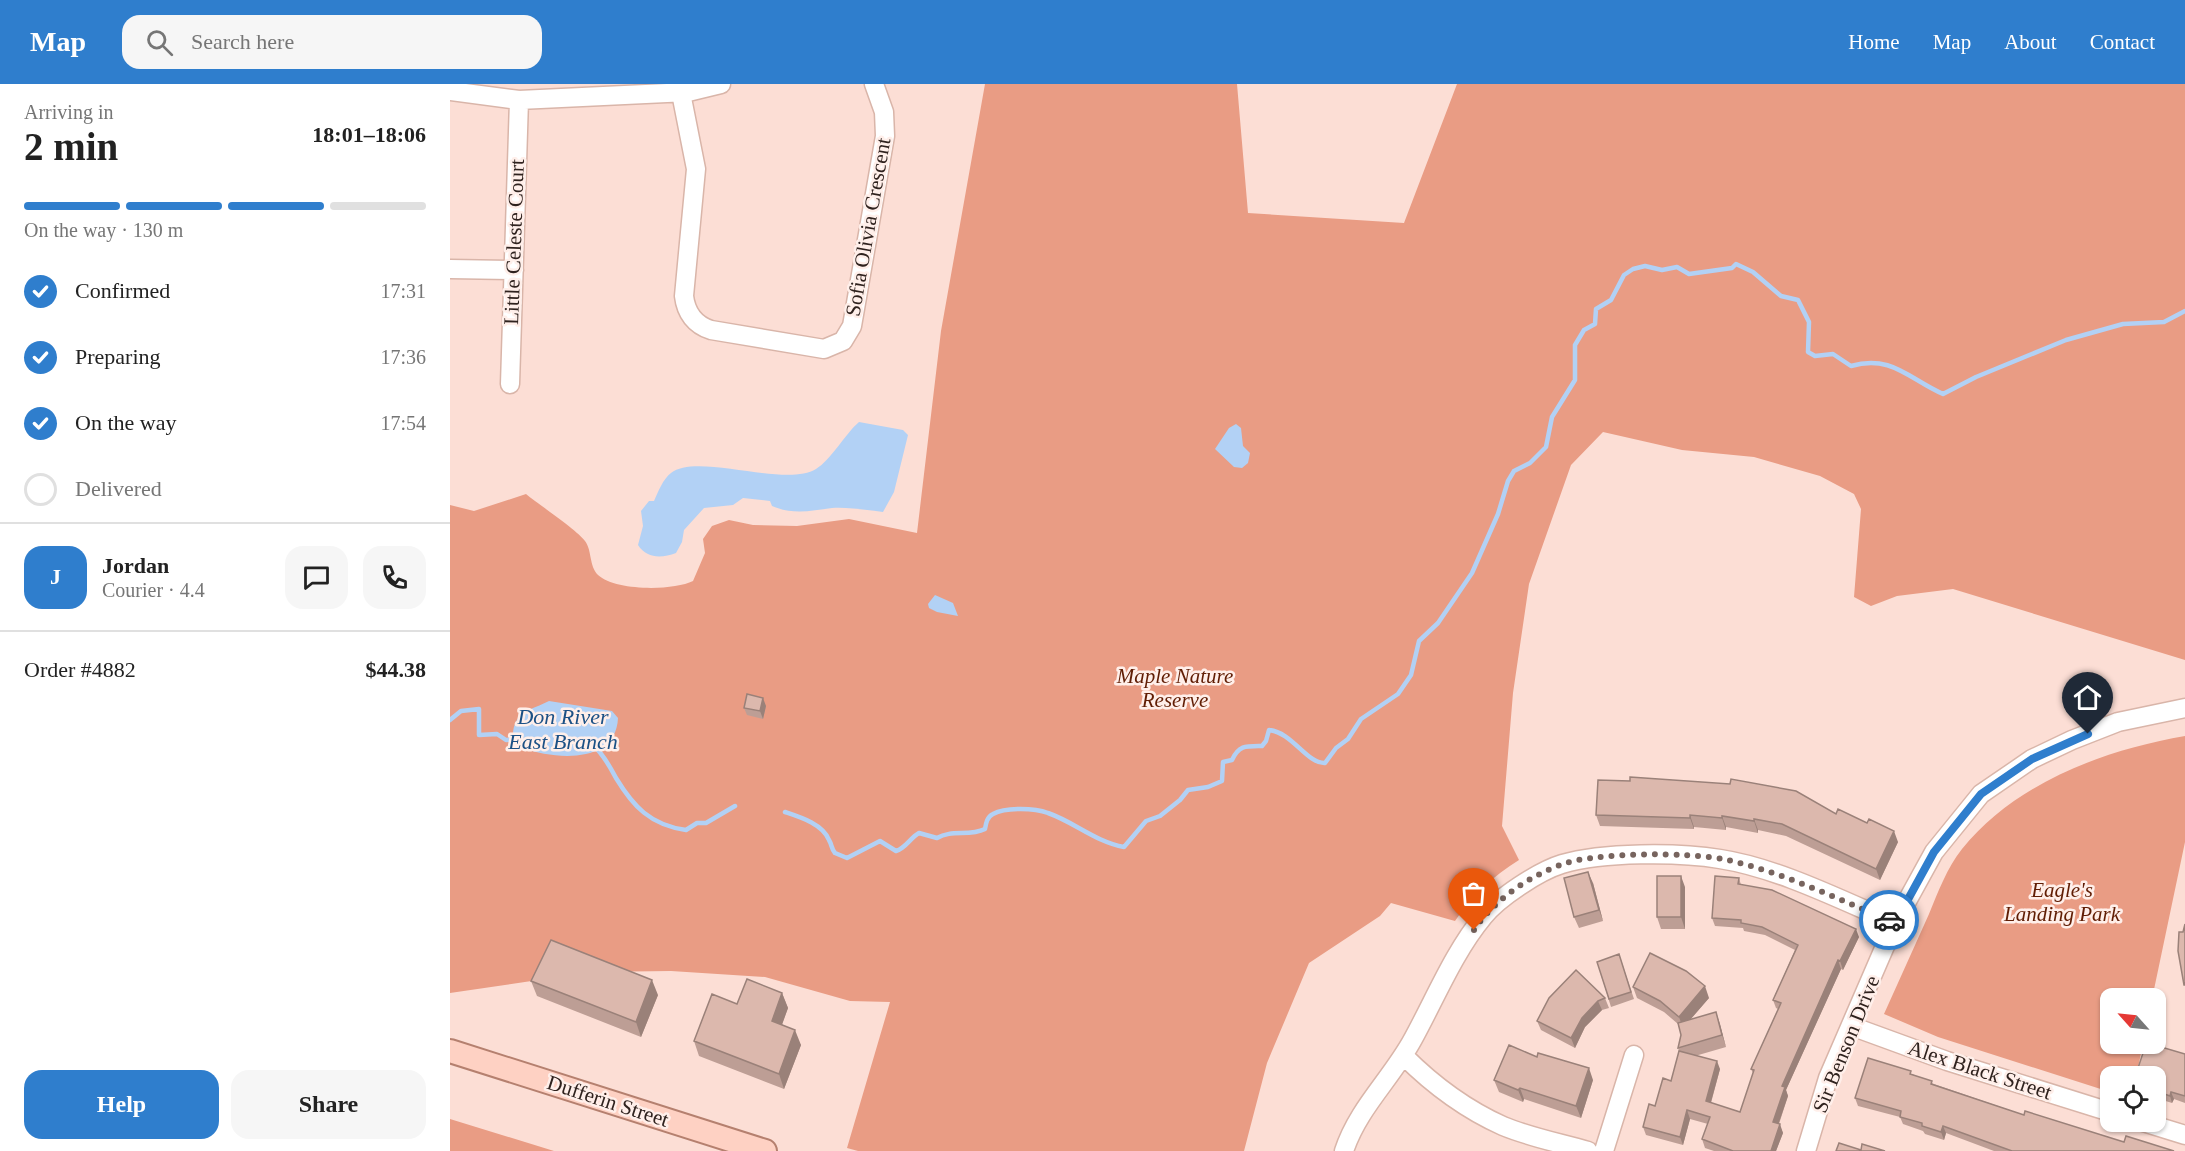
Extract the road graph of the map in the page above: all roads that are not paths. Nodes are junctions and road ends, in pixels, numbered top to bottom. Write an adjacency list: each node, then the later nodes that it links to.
1 (721, 84): 4 (street)
2 (874, 84): 4 (street, Sofia Olivia Crescent)
3 (450, 91): 5 (street)
4 (681, 93): 5 (street)
5 (519, 100): 7 (street, Little Celeste Court)
6 (450, 269): 7 (street)
7 (514, 270): 8 (street, Little Celeste Court)
8 (510, 384)
9 (2185, 708): 10 (street, Sir Benson Drive)
10 (1895, 923): 11 (street, Sir Benson Drive); 14 (street)
11 (1851, 1026): 15 (street, Alex Black Street); 22 (street, Sir Benson Drive)
12 (450, 1052): 18 (main road, Dufferin Street)
13 (1634, 1055): 21 (street)
14 (1404, 1056): 19 (street); 20 (street)
15 (2100, 1109)
16 (2166, 1129): 17 (street)
17 (2185, 1135)
18 (765, 1151)
19 (1344, 1151)
20 (1588, 1151)
21 (1604, 1151)
22 (1806, 1151)

